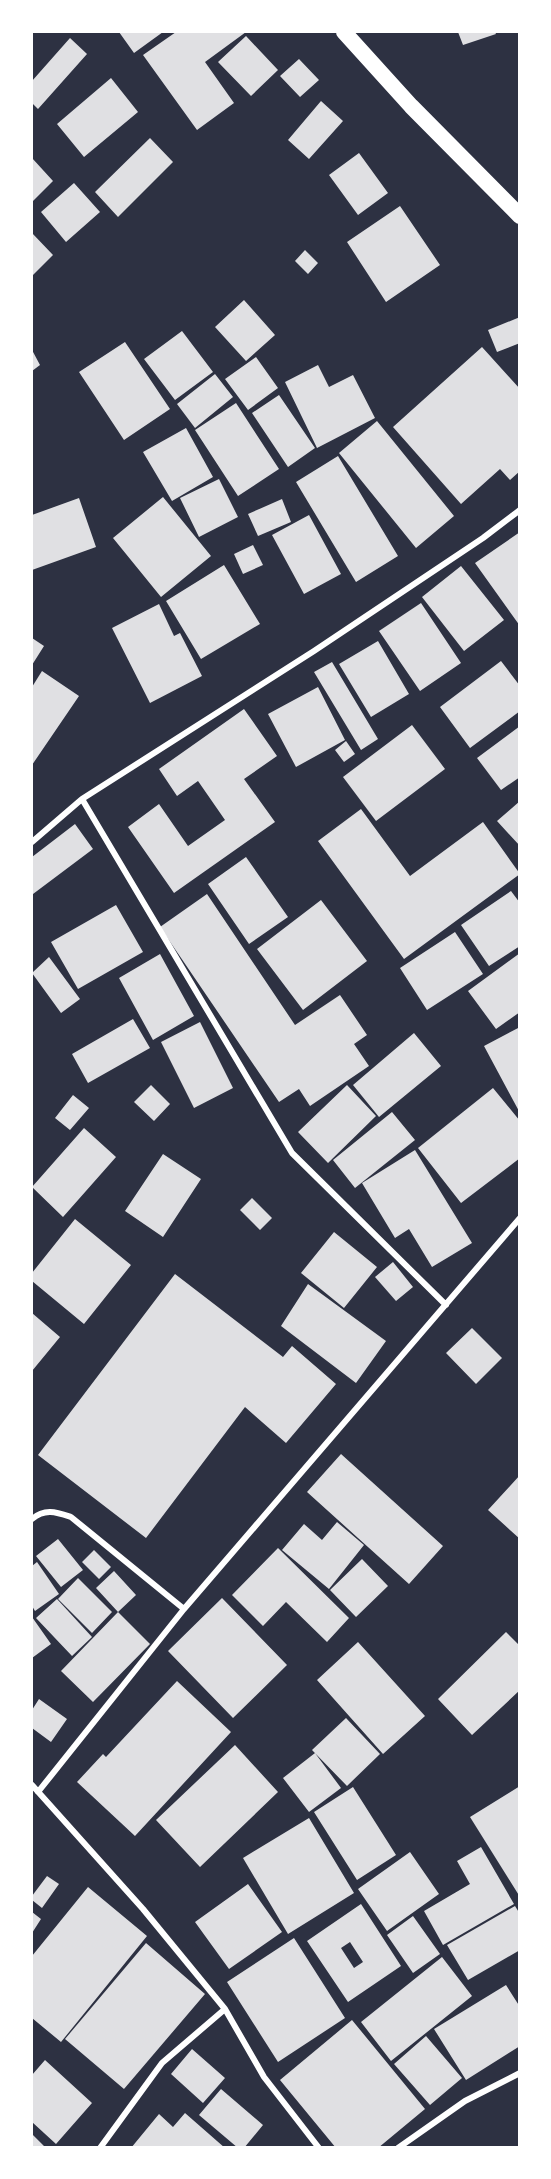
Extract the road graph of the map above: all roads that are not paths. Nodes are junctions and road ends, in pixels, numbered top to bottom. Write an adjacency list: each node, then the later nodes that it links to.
1 (344, 32): 2 (highway)
2 (519, 216)
3 (519, 510): 4 (street)
4 (82, 799): 5 (street); 7 (street)
5 (32, 842)
6 (519, 1218): 7 (street)
7 (446, 1305): 9 (street)
8 (32, 1519): 9 (street)
9 (184, 1609): 11 (street)
10 (32, 1785): 11 (street)
11 (38, 1792): 12 (street)
12 (225, 2009): 14 (street); 15 (street)
13 (519, 2073): 16 (street)
14 (100, 2148)
15 (319, 2148)
16 (398, 2148)

